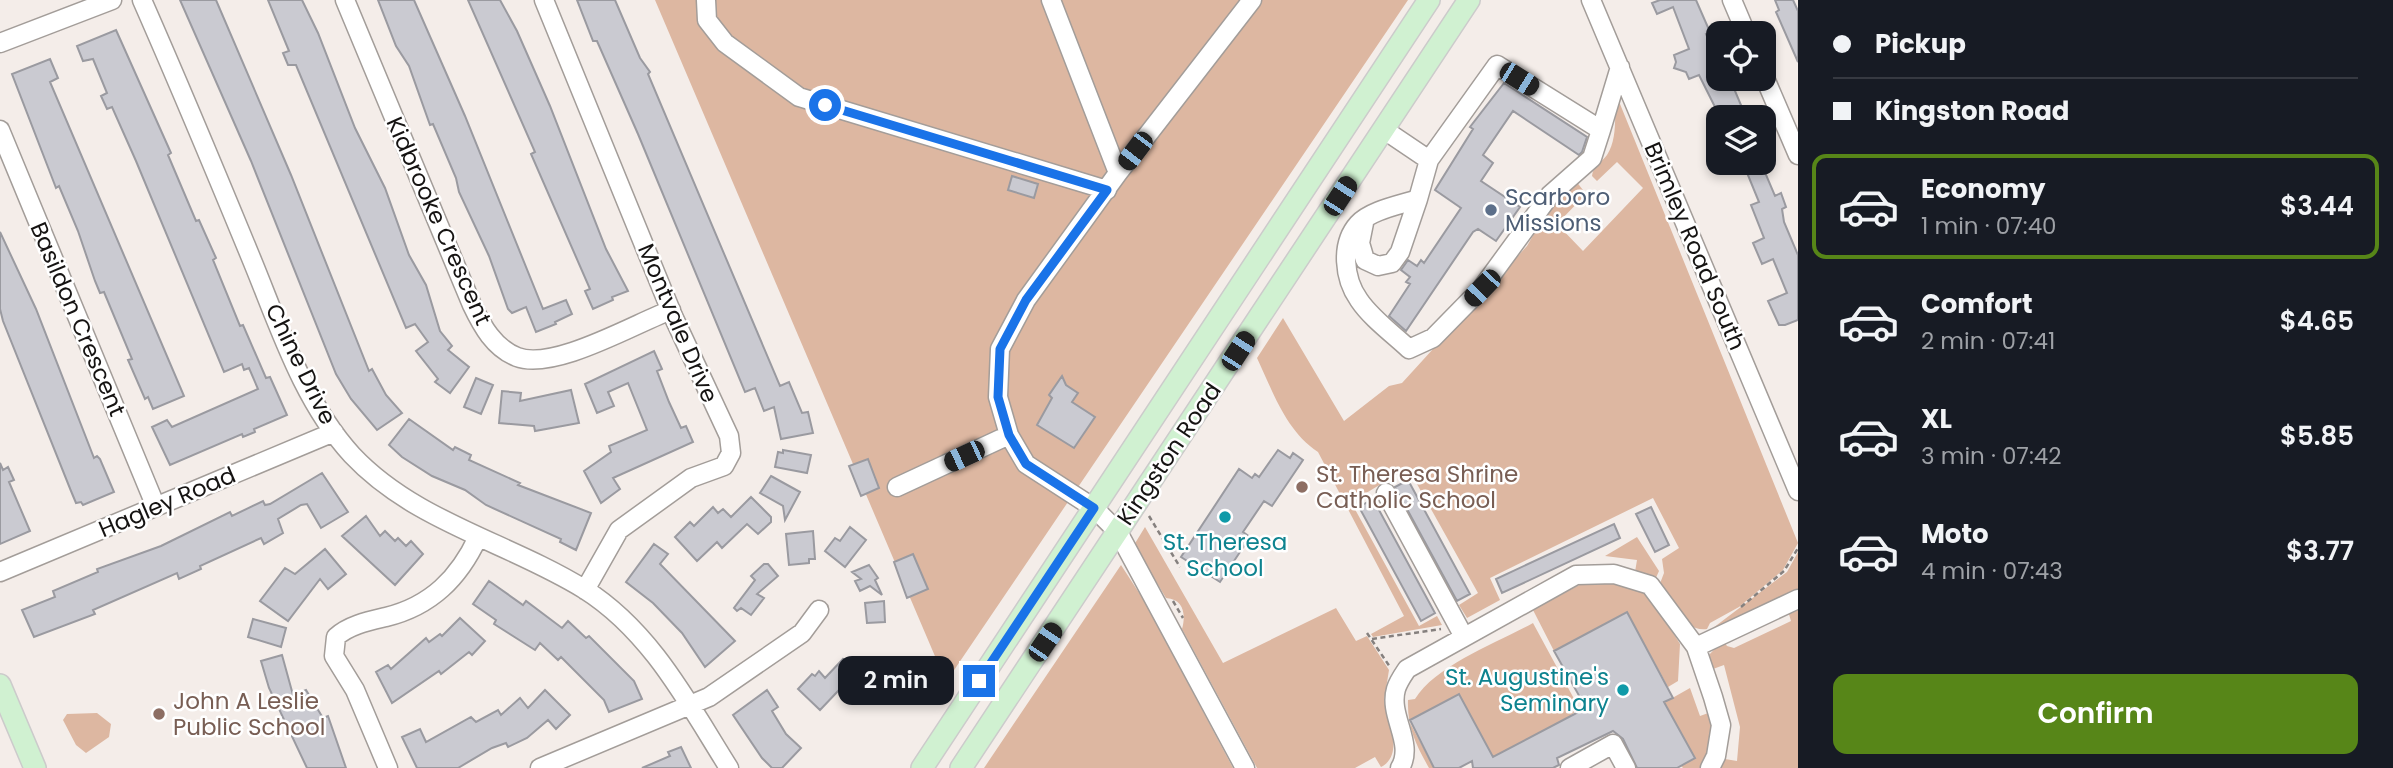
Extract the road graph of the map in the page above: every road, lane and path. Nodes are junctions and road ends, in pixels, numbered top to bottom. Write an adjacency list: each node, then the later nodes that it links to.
1 (112, 0): 13 (street)
2 (142, 0): 26 (street, Chine Drive)
3 (345, 0): 25 (street, Kidbrooke Crescent)
4 (544, 0): 25 (street, Montvale Drive)
5 (706, 0): 22 (street)
6 (1051, 0): 21 (street)
7 (1252, 0): 21 (street)
8 (1429, 0): 32 (main road, Kingston Road)
9 (1469, 0): 16 (main road, Kingston Road)
10 (1591, 0): 14 (street, Brimley Road South)
11 (1732, 0): 12 (street)
12 (1741, 21)
13 (0, 43)
14 (1620, 67): 18 (street); 29 (street, Brimley Road South)
15 (1770, 91): 19 (street)
16 (1383, 129): 20 (street); 34 (main road, Kingston Road)
17 (0, 130): 31 (street, Basildon Crescent)
18 (1601, 130): 20 (street); 24 (street)
19 (1798, 155)
20 (1429, 160): 23 (street)
21 (1118, 173): 22 (street)
22 (1107, 190): 27 (street)
23 (1418, 199): 24 (street); 24 (street)
24 (1364, 220)
25 (671, 310): 39 (street, Montvale Drive)
26 (334, 432): 31 (street, Hagley Road); 35 (street, Chine Drive)
27 (1009, 435): 28 (street); 32 (street)
28 (897, 487)
29 (1798, 491)
30 (1386, 493): 43 (street)
31 (156, 507): 38 (street, Hagley Road)
32 (1094, 508): 34 (street); 56 (main road, Kingston Road)
33 (1149, 516): 37 (path)
34 (1118, 532): 57 (main road, Kingston Road); 58 (street)
35 (478, 537): 39 (street, Chine Drive); 53 (street)
36 (1798, 548): 42 (path)
37 (1180, 567)
38 (0, 572)
39 (585, 590): 49 (street, Chine Drive)
40 (1798, 599): 46 (street)
41 (819, 610): 49 (street)
42 (1732, 612)
43 (1462, 632): 45 (path); 46 (street); 47 (street)
44 (1367, 633): 45 (path)
45 (1372, 639): 47 (path)
46 (1696, 647): 61 (street)
47 (1400, 682): 51 (street)
48 (0, 685): 50 (main road)
49 (690, 705): 54 (street); 55 (street, Chine Drive)
50 (5, 711): 52 (main road)
51 (1407, 765)
52 (35, 768)
53 (388, 768)
54 (540, 768)
55 (729, 768)
56 (922, 768)
57 (961, 768)
58 (1245, 768)
59 (1570, 768): 60 (street)
60 (1626, 768)
61 (1710, 768)

